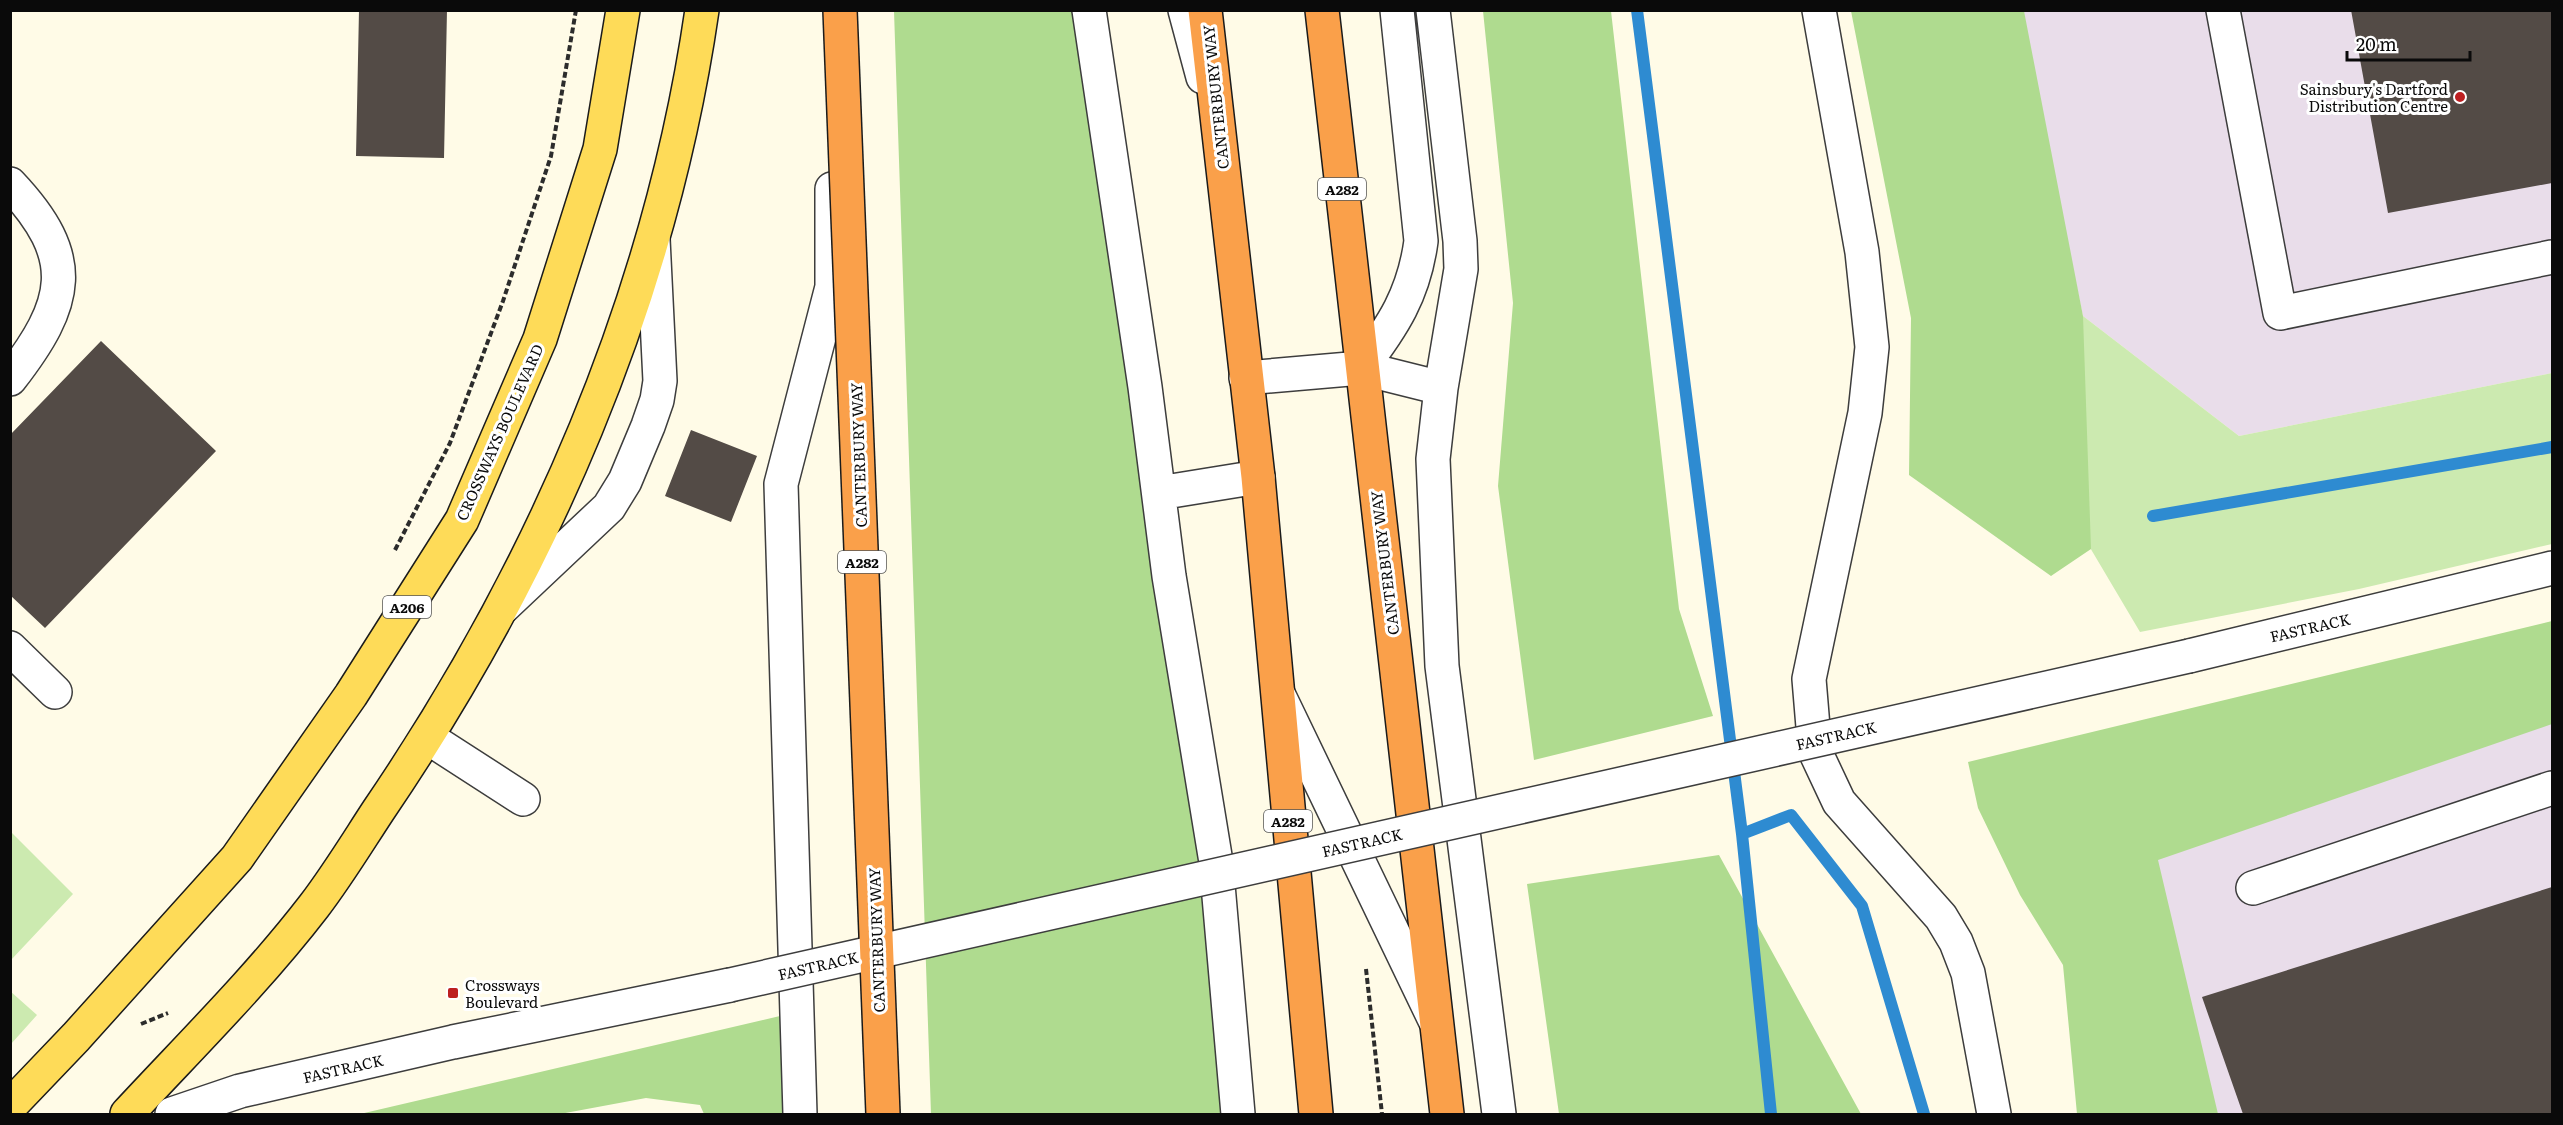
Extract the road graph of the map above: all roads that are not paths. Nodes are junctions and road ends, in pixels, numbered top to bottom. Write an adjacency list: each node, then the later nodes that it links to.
1 (623, 10): 33 (main road, CROSSWAYS BOULEVARD / A206)
2 (702, 10): 15 (main road)
3 (829, 10): 36 (lane)
4 (840, 10): 37 (highway, CANTERBURY WAY / A282, bridge)
5 (1089, 10): 22 (lane)
6 (1185, 10): 13 (lane)
7 (1205, 10): 13 (highway, CANTERBURY WAY / A282)
8 (1322, 10): 17 (highway, CANTERBURY WAY / A282)
9 (1396, 10): 17 (lane)
10 (1433, 10): 20 (lane)
11 (1819, 10): 42 (lane)
12 (2223, 10): 16 (lane)
13 (1220, 142): 18 (highway, CANTERBURY WAY / A282)
14 (10, 184): 19 (lane)
15 (653, 237): 24 (main road); 24 (lane)
16 (2553, 257)
17 (1362, 368): 18 (lane); 20 (lane); 32 (highway, CANTERBURY WAY / A282)
18 (1246, 378): 21 (highway, CANTERBURY WAY / A282)
19 (10, 379)
20 (1441, 388): 41 (lane)
21 (1258, 477): 22 (lane); 26 (highway, CANTERBURY WAY / A282)
22 (1159, 493): 38 (lane)
23 (2553, 568): 35 (lane, FASTRACK, bridge)
24 (503, 608): 28 (main road)
25 (10, 648): 27 (lane)
26 (1277, 691): 32 (lane); 39 (highway, CANTERBURY WAY / A282)
27 (55, 692)
28 (427, 737): 30 (lane); 34 (main road)
29 (2553, 788): 31 (lane)
30 (523, 799)
31 (2253, 888)
32 (1438, 1027): 40 (highway, CANTERBURY WAY / A282)
33 (10, 1106)
34 (127, 1114)
35 (172, 1114)
36 (800, 1114)
37 (883, 1114)
38 (1238, 1114)
39 (1316, 1114)
40 (1447, 1114)
41 (1499, 1114)
42 (1994, 1114)

